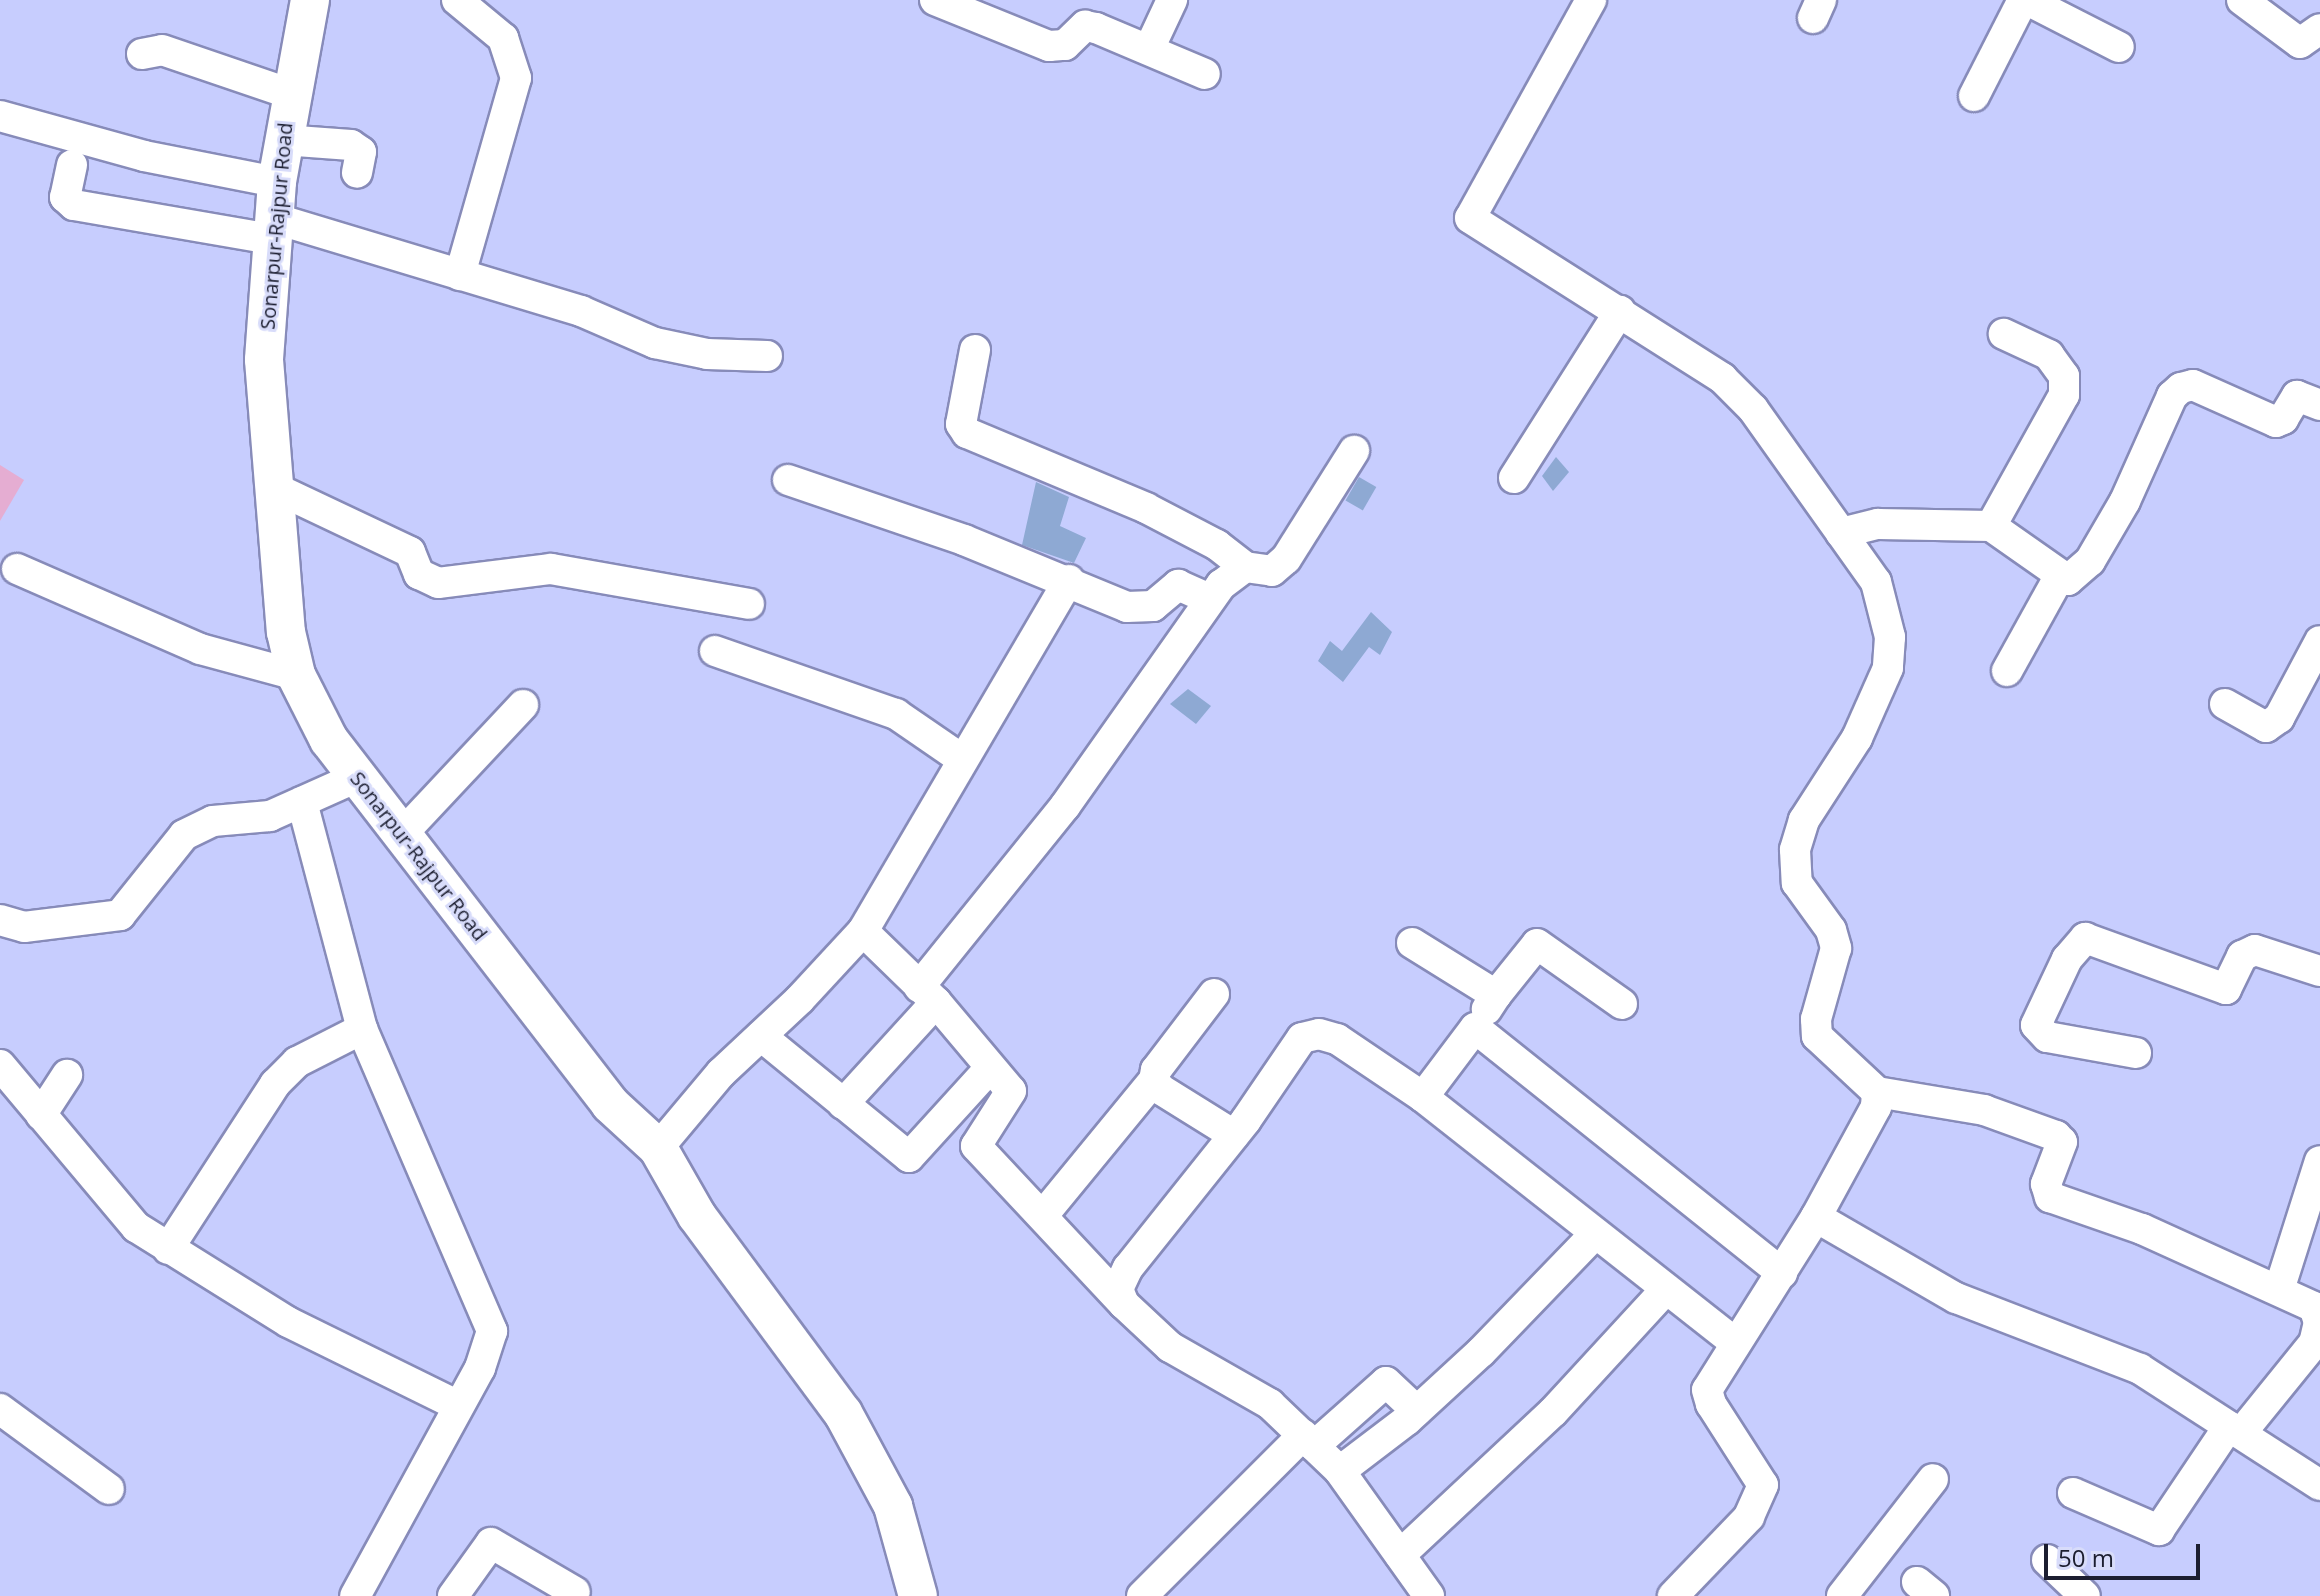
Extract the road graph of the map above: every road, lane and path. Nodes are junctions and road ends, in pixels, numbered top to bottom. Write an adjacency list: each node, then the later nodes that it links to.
1 (310, 0): 13 (main road, Sonarpur-Rajpur Road)
2 (457, 0): 20 (street)
3 (935, 0): 9 (street)
4 (1172, 0): 9 (street)
5 (1591, 0): 21 (street)
6 (2025, 0): 10 (street); 14 (street)
7 (2242, 0): 8 (street)
8 (2320, 29)
9 (1150, 47): 12 (street)
10 (2119, 47)
11 (142, 54): 13 (street)
12 (1205, 74)
13 (291, 94): 16 (main road, Sonarpur-Rajpur Road)
14 (1974, 96)
15 (0, 116): 19 (street)
16 (283, 140): 18 (street); 19 (main road, Sonarpur-Rajpur Road)
17 (72, 165): 19 (street)
18 (357, 173)
19 (274, 213): 20 (street); 29 (main road, Sonarpur-Rajpur Road)
20 (460, 275): 24 (street)
21 (1620, 311): 27 (street); 31 (street)
22 (2004, 334): 30 (street)
23 (975, 350): 32 (street)
24 (767, 356)
25 (2320, 405): 34 (street)
26 (1354, 451): 32 (street)
27 (1514, 478)
28 (788, 480): 35 (street)
29 (277, 489): 37 (street); 41 (main road, Sonarpur-Rajpur Road)
30 (1991, 526): 31 (street); 34 (street)
31 (1841, 533): 64 (street)
32 (1245, 567): 36 (street)
33 (17, 569): 41 (street)
34 (2059, 577): 40 (street)
35 (1069, 580): 36 (street); 44 (street)
36 (1210, 599): 53 (street)
37 (749, 604)
38 (2320, 641): 42 (street)
39 (715, 651): 44 (street)
40 (2007, 671)
41 (296, 675): 45 (main road, Sonarpur-Rajpur Road)
42 (2225, 704)
43 (523, 705): 47 (street)
44 (960, 758): 49 (street)
45 (357, 777): 46 (street); 47 (main road, Sonarpur-Rajpur Road)
46 (302, 802): 48 (street); 57 (street)
47 (402, 834): 69 (main road, Sonarpur-Rajpur Road)
48 (0, 920)
49 (863, 931): 53 (street); 58 (street)
50 (1412, 943): 54 (street)
51 (2320, 971): 59 (street)
52 (1214, 994): 63 (street)
53 (927, 995): 61 (street); 66 (street)
54 (1496, 995): 55 (street); 56 (street)
55 (1622, 1004)
56 (1475, 1028): 65 (street); 75 (street)
57 (362, 1029): 74 (street); 81 (street)
58 (761, 1036): 66 (street); 69 (street)
59 (2136, 1053)
60 (0, 1065): 67 (street)
61 (990, 1068): 66 (street); 71 (street)
62 (67, 1075): 67 (street)
63 (1154, 1080): 68 (street); 71 (street)
64 (1877, 1092): 72 (street); 77 (street)
65 (1423, 1097): 68 (street); 73 (street)
66 (843, 1104)
67 (41, 1115): 74 (street)
68 (1234, 1135): 78 (street)
69 (658, 1148): 97 (main road, Sonarpur-Rajpur Road)
70 (2320, 1161): 77 (street)
71 (1044, 1214): 78 (street)
72 (1816, 1217): 75 (street); 84 (street)
73 (1593, 1236): 76 (street); 83 (street)
74 (168, 1249): 81 (street)
75 (1782, 1273): 79 (street)
76 (1665, 1290): 79 (street); 91 (street)
77 (2279, 1290): 80 (street)
78 (1124, 1304): 85 (street)
79 (1734, 1342): 93 (street)
80 (2317, 1344): 84 (street)
81 (457, 1405): 95 (street)
82 (0, 1409): 89 (street)
83 (1417, 1411): 85 (street); 86 (street)
84 (2235, 1429): 88 (street); 90 (street)
85 (1308, 1441): 86 (street); 98 (street)
86 (1340, 1471): 91 (street)
87 (1933, 1479): 100 (street)
88 (2320, 1485)
89 (109, 1489)
90 (2073, 1493)
91 (1400, 1555): 99 (street)
92 (2047, 1560): 101 (street)
93 (1686, 1591)
94 (575, 1592): 96 (street)
95 (355, 1596)
96 (453, 1596)
97 (918, 1596)
98 (1142, 1596)
99 (1429, 1596)
100 (1842, 1596)
101 (2085, 1596)

